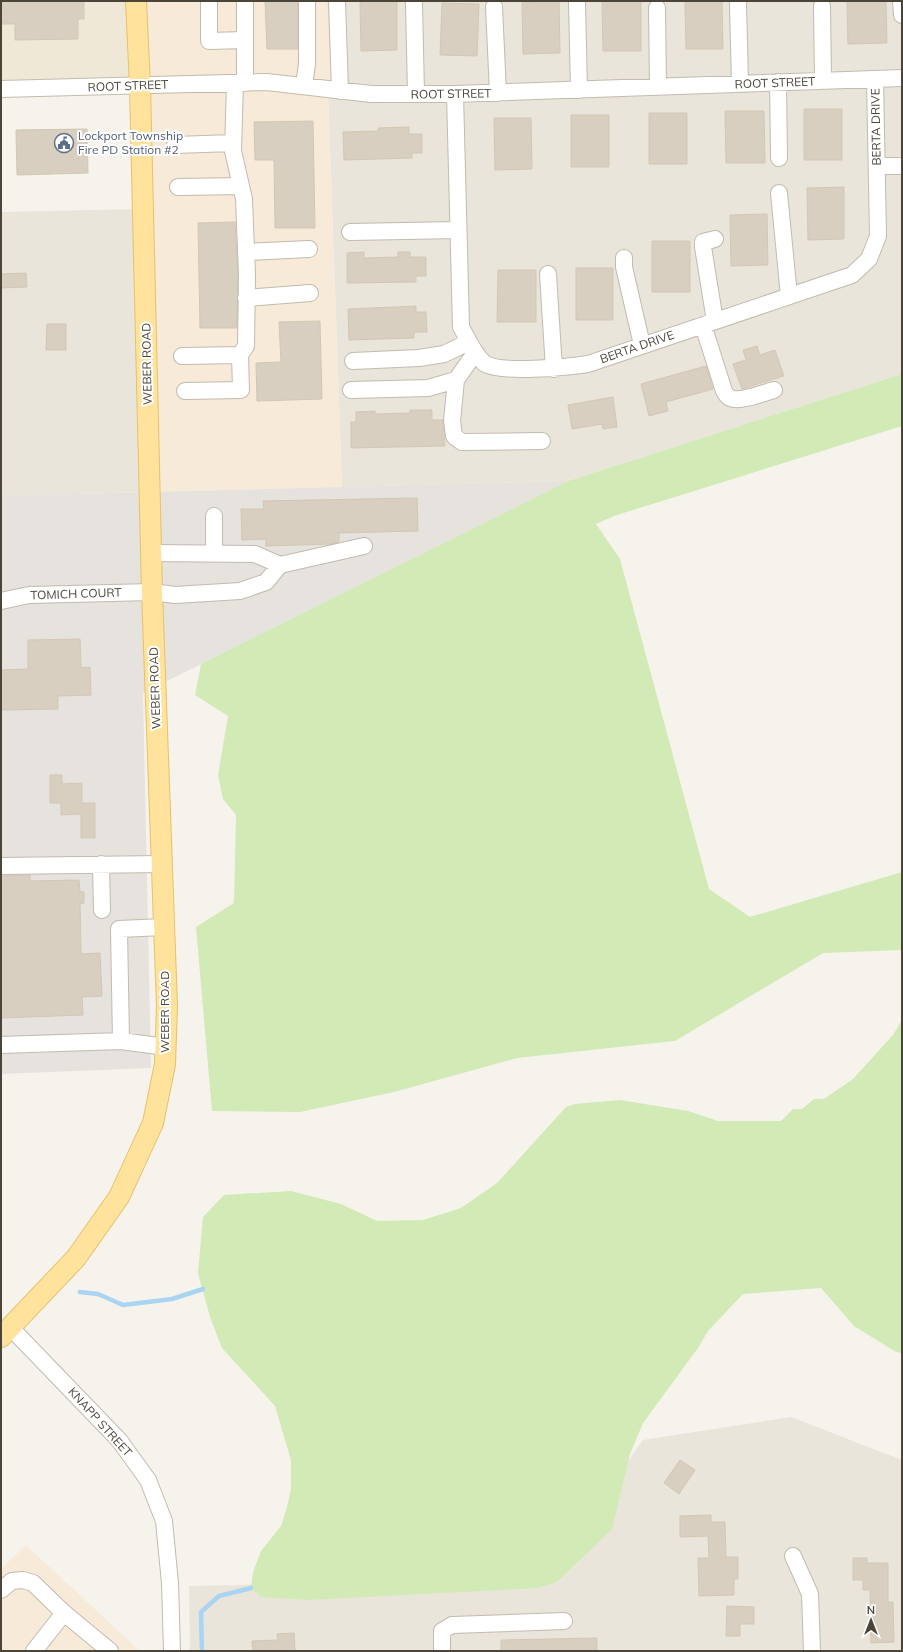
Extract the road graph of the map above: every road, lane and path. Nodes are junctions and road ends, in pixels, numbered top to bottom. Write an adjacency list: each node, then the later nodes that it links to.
1 (136, 1): 21 (main road, WEBER ROAD)
2 (209, 1): 14 (street)
3 (245, 1): 14 (street)
4 (307, 1): 22 (street)
5 (337, 1): 26 (street)
6 (902, 1): 13 (street)
7 (414, 3): 28 (street)
8 (577, 3): 25 (street)
9 (738, 4): 20 (street)
10 (822, 6): 17 (street)
11 (494, 7): 27 (street)
12 (656, 8): 23 (street)
13 (902, 15)
14 (245, 40): 19 (street)
15 (902, 78): 16 (street, ROOT STREET)
16 (875, 79): 17 (street, ROOT STREET); 33 (street, BERTA DRIVE)
17 (823, 81): 18 (street, ROOT STREET)
18 (778, 82): 20 (street, ROOT STREET); 32 (street)
19 (240, 83): 21 (street, ROOT STREET); 22 (street, ROOT STREET); 30 (street)
20 (740, 84): 23 (street, ROOT STREET)
21 (140, 86): 24 (street, ROOT STREET); 63 (main road, WEBER ROAD)
22 (304, 86): 26 (street, ROOT STREET)
23 (658, 87): 25 (street, ROOT STREET)
24 (1, 89)
25 (579, 90): 27 (street, ROOT STREET)
26 (340, 91): 28 (street, ROOT STREET)
27 (498, 93): 29 (street, ROOT STREET)
28 (416, 94): 29 (street, ROOT STREET)
29 (455, 94): 38 (street, BERTA DRIVE)
30 (233, 143): 31 (street); 35 (street)
31 (175, 144)
32 (779, 158)
33 (877, 166): 34 (street); 46 (street, BERTA DRIVE)
34 (902, 166)
35 (241, 186): 36 (street); 42 (street)
36 (178, 188)
37 (779, 193): 46 (street)
38 (458, 230): 39 (street); 50 (street, BERTA DRIVE)
39 (350, 232)
40 (715, 239): 48 (street)
41 (309, 249): 42 (street)
42 (246, 252): 47 (street)
43 (624, 258): 49 (street)
44 (548, 274): 54 (street)
45 (310, 294): 47 (street)
46 (789, 296): 48 (street, BERTA DRIVE)
47 (246, 298): 51 (street)
48 (709, 323): 49 (street, BERTA DRIVE); 57 (street)
49 (642, 345): 54 (street, BERTA DRIVE)
50 (472, 348): 53 (street); 54 (street, BERTA DRIVE); 55 (street)
51 (240, 355): 52 (street); 58 (street)
52 (182, 356)
53 (353, 361)
54 (554, 368)
55 (456, 380): 56 (street); 59 (street)
56 (350, 390)
57 (774, 390)
58 (185, 391)
59 (542, 441)
60 (214, 516): 62 (street)
61 (364, 546): 64 (street)
62 (214, 552): 63 (street); 64 (street)
63 (151, 553): 65 (main road, WEBER ROAD)
64 (280, 565): 65 (street, TOMICH COURT)
65 (152, 592): 66 (street, TOMICH COURT); 68 (main road, WEBER ROAD)
66 (1, 601)
67 (101, 864): 68 (street); 69 (street); 70 (street)
68 (162, 864): 71 (main road, WEBER ROAD)
69 (1, 866)
70 (102, 910)
71 (164, 927): 72 (street); 74 (main road, WEBER ROAD)
72 (121, 1041): 73 (street); 74 (street)
73 (1, 1045)
74 (166, 1047): 75 (main road, WEBER ROAD)
75 (6, 1332): 82 (street, KNAPP STREET)
76 (793, 1556): 84 (street)
77 (1, 1590): 78 (street)
78 (64, 1613): 80 (street); 81 (street)
79 (564, 1621): 83 (street)
80 (35, 1650)
81 (110, 1651)
82 (172, 1651)
83 (442, 1651)
84 (812, 1651)

